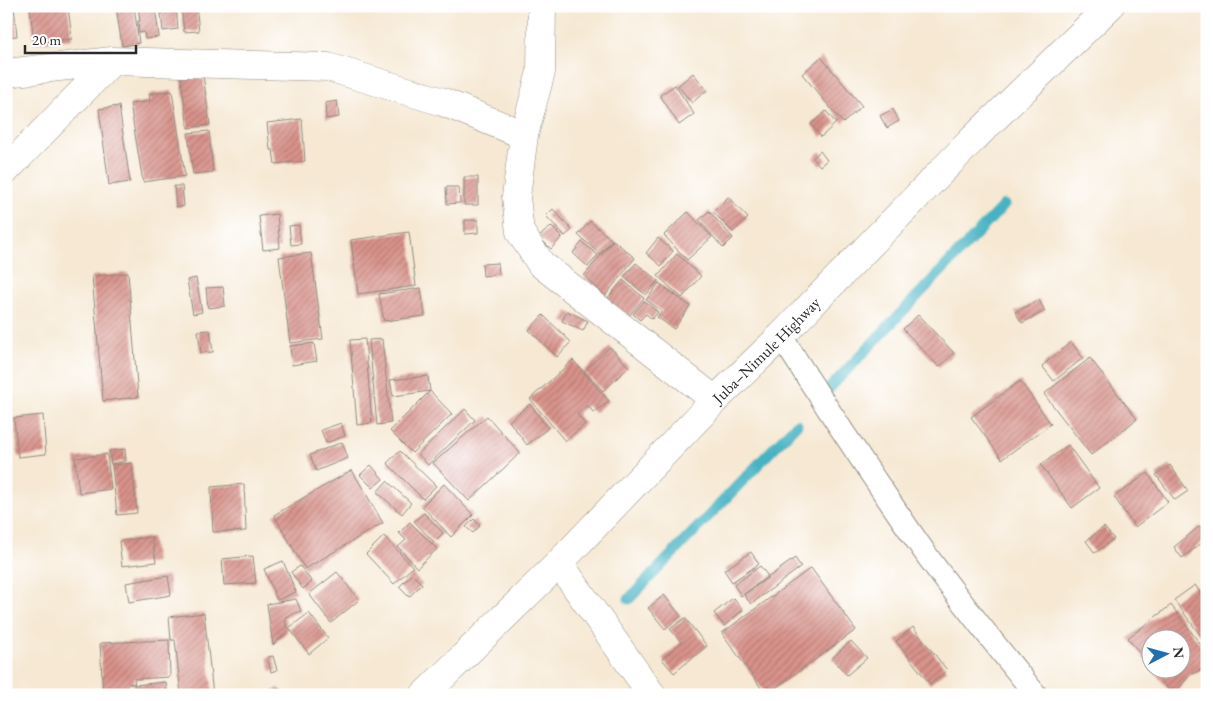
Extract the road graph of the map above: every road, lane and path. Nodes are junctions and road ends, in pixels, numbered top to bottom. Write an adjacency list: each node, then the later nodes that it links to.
1 (542, 6): 5 (street)
2 (1110, 6): 7 (street, Juba–Nimule Highway)
3 (112, 60): 4 (street); 5 (street); 6 (street)
4 (6, 73)
5 (524, 134): 8 (street)
6 (6, 170)
7 (781, 336): 8 (street, Juba–Nimule Highway); 12 (lane)
8 (715, 400): 9 (street, Juba–Nimule Highway)
9 (560, 563): 10 (street, Juba–Nimule Highway); 11 (street)
10 (424, 695)
11 (652, 695)
12 (1036, 695)

